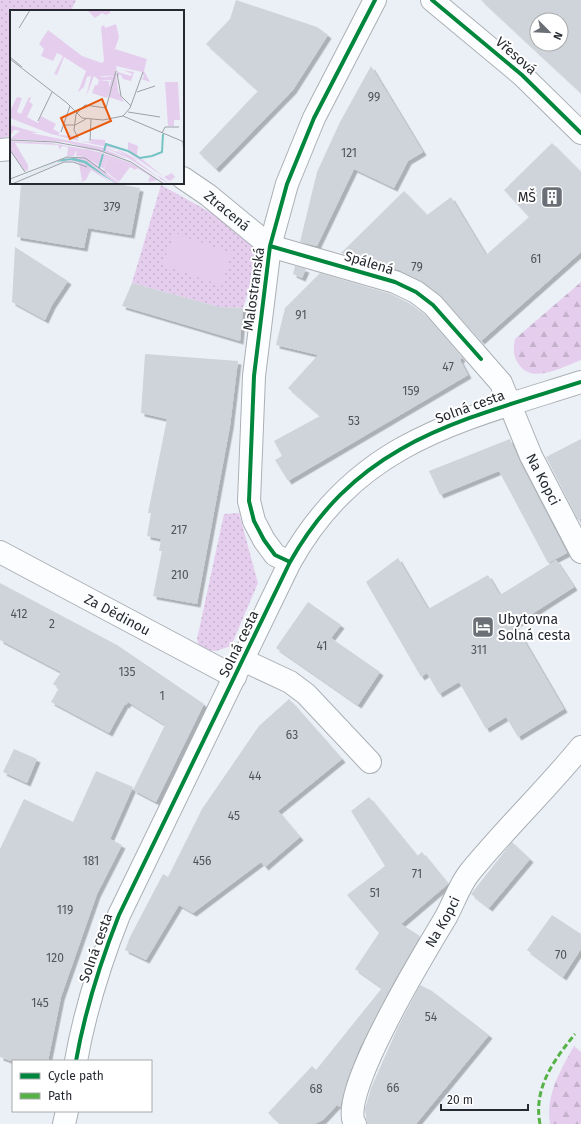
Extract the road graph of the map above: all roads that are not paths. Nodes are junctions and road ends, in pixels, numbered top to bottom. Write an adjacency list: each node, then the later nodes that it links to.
1 (375, 0): 7 (street, Malostranská)
2 (432, 0): 3 (street, Vřesová)
3 (581, 133)
4 (10, 149): 5 (street)
5 (0, 150)
6 (184, 179): 7 (street, Ztracená)
7 (270, 246): 9 (street, Spálená); 12 (street, Malostranská)
8 (581, 382): 9 (street, Solná cesta)
9 (510, 405): 11 (street, Na Kopci); 12 (street, Solná cesta)
10 (0, 552): 13 (street, Za Dědinou)
11 (581, 552)
12 (290, 562): 13 (street, Solná cesta)
13 (239, 669): 15 (street, Solná cesta); 16 (street, Solná cesta)
14 (581, 747): 19 (street, Na Kopci)
15 (370, 762)
16 (76, 1060)
17 (67, 1112): 18 (street)
18 (64, 1124)
19 (355, 1124)

